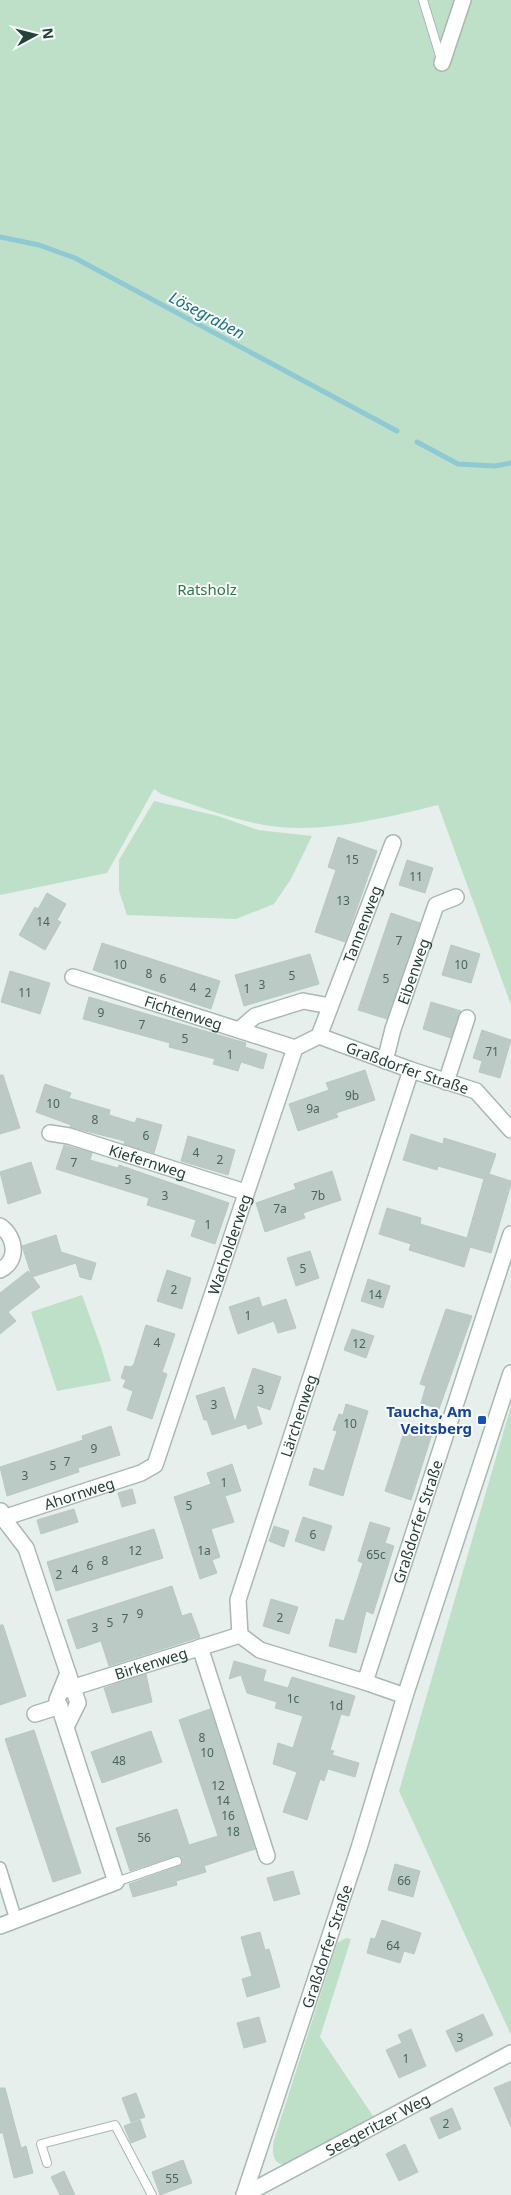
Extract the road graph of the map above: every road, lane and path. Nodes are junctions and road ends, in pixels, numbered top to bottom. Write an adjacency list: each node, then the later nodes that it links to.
1 (423, 0): 3 (lane)
2 (463, 0): 3 (street)
3 (442, 63)
4 (393, 843): 7 (street, Tannenweg)
5 (456, 897): 12 (street, Eibenweg)
6 (73, 977): 9 (street, Fichtenweg)
7 (330, 1006): 9 (street); 10 (street, Tannenweg)
8 (467, 1018): 14 (street)
9 (239, 1030): 11 (street, Fichtenweg)
10 (318, 1036): 11 (street); 12 (street, Graßdorfer Straße)
11 (295, 1048): 17 (street, Wacholderweg)
12 (386, 1061): 13 (street, Graßdorfer Straße)
13 (411, 1070): 14 (street, Graßdorfer Straße); 24 (street, Lärchenweg)
14 (446, 1082): 15 (street, Graßdorfer Straße)
15 (511, 1130)
16 (50, 1133): 17 (street, Kiefernweg)
17 (246, 1192): 22 (street, Wacholderweg)
18 (0, 1226): 20 (street)
19 (511, 1234): 26 (street, Graßdorfer Straße)
20 (0, 1270)
21 (511, 1373): 28 (street, Graßdorfer Straße)
22 (155, 1465): 23 (street, Ahornweg)
23 (2, 1514): 27 (street)
24 (240, 1635): 25 (street, Birkenweg); 26 (street)
25 (200, 1646): 27 (street, Birkenweg); 31 (street)
26 (365, 1682): 28 (street)
27 (66, 1689): 29 (street, Birkenweg); 30 (street); 30 (street)
28 (405, 1696): 40 (street, Graßdorfer Straße)
29 (36, 1714)
30 (67, 1725): 34 (street)
31 (267, 1856)
32 (177, 1861): 34 (lane)
33 (0, 1868): 35 (street)
34 (116, 1882): 35 (street)
35 (16, 1920): 36 (street)
36 (0, 1926)
37 (511, 2053): 40 (street, Seegeritzer Weg)
38 (47, 2163): 39 (lane)
39 (152, 2195)
40 (244, 2195)

